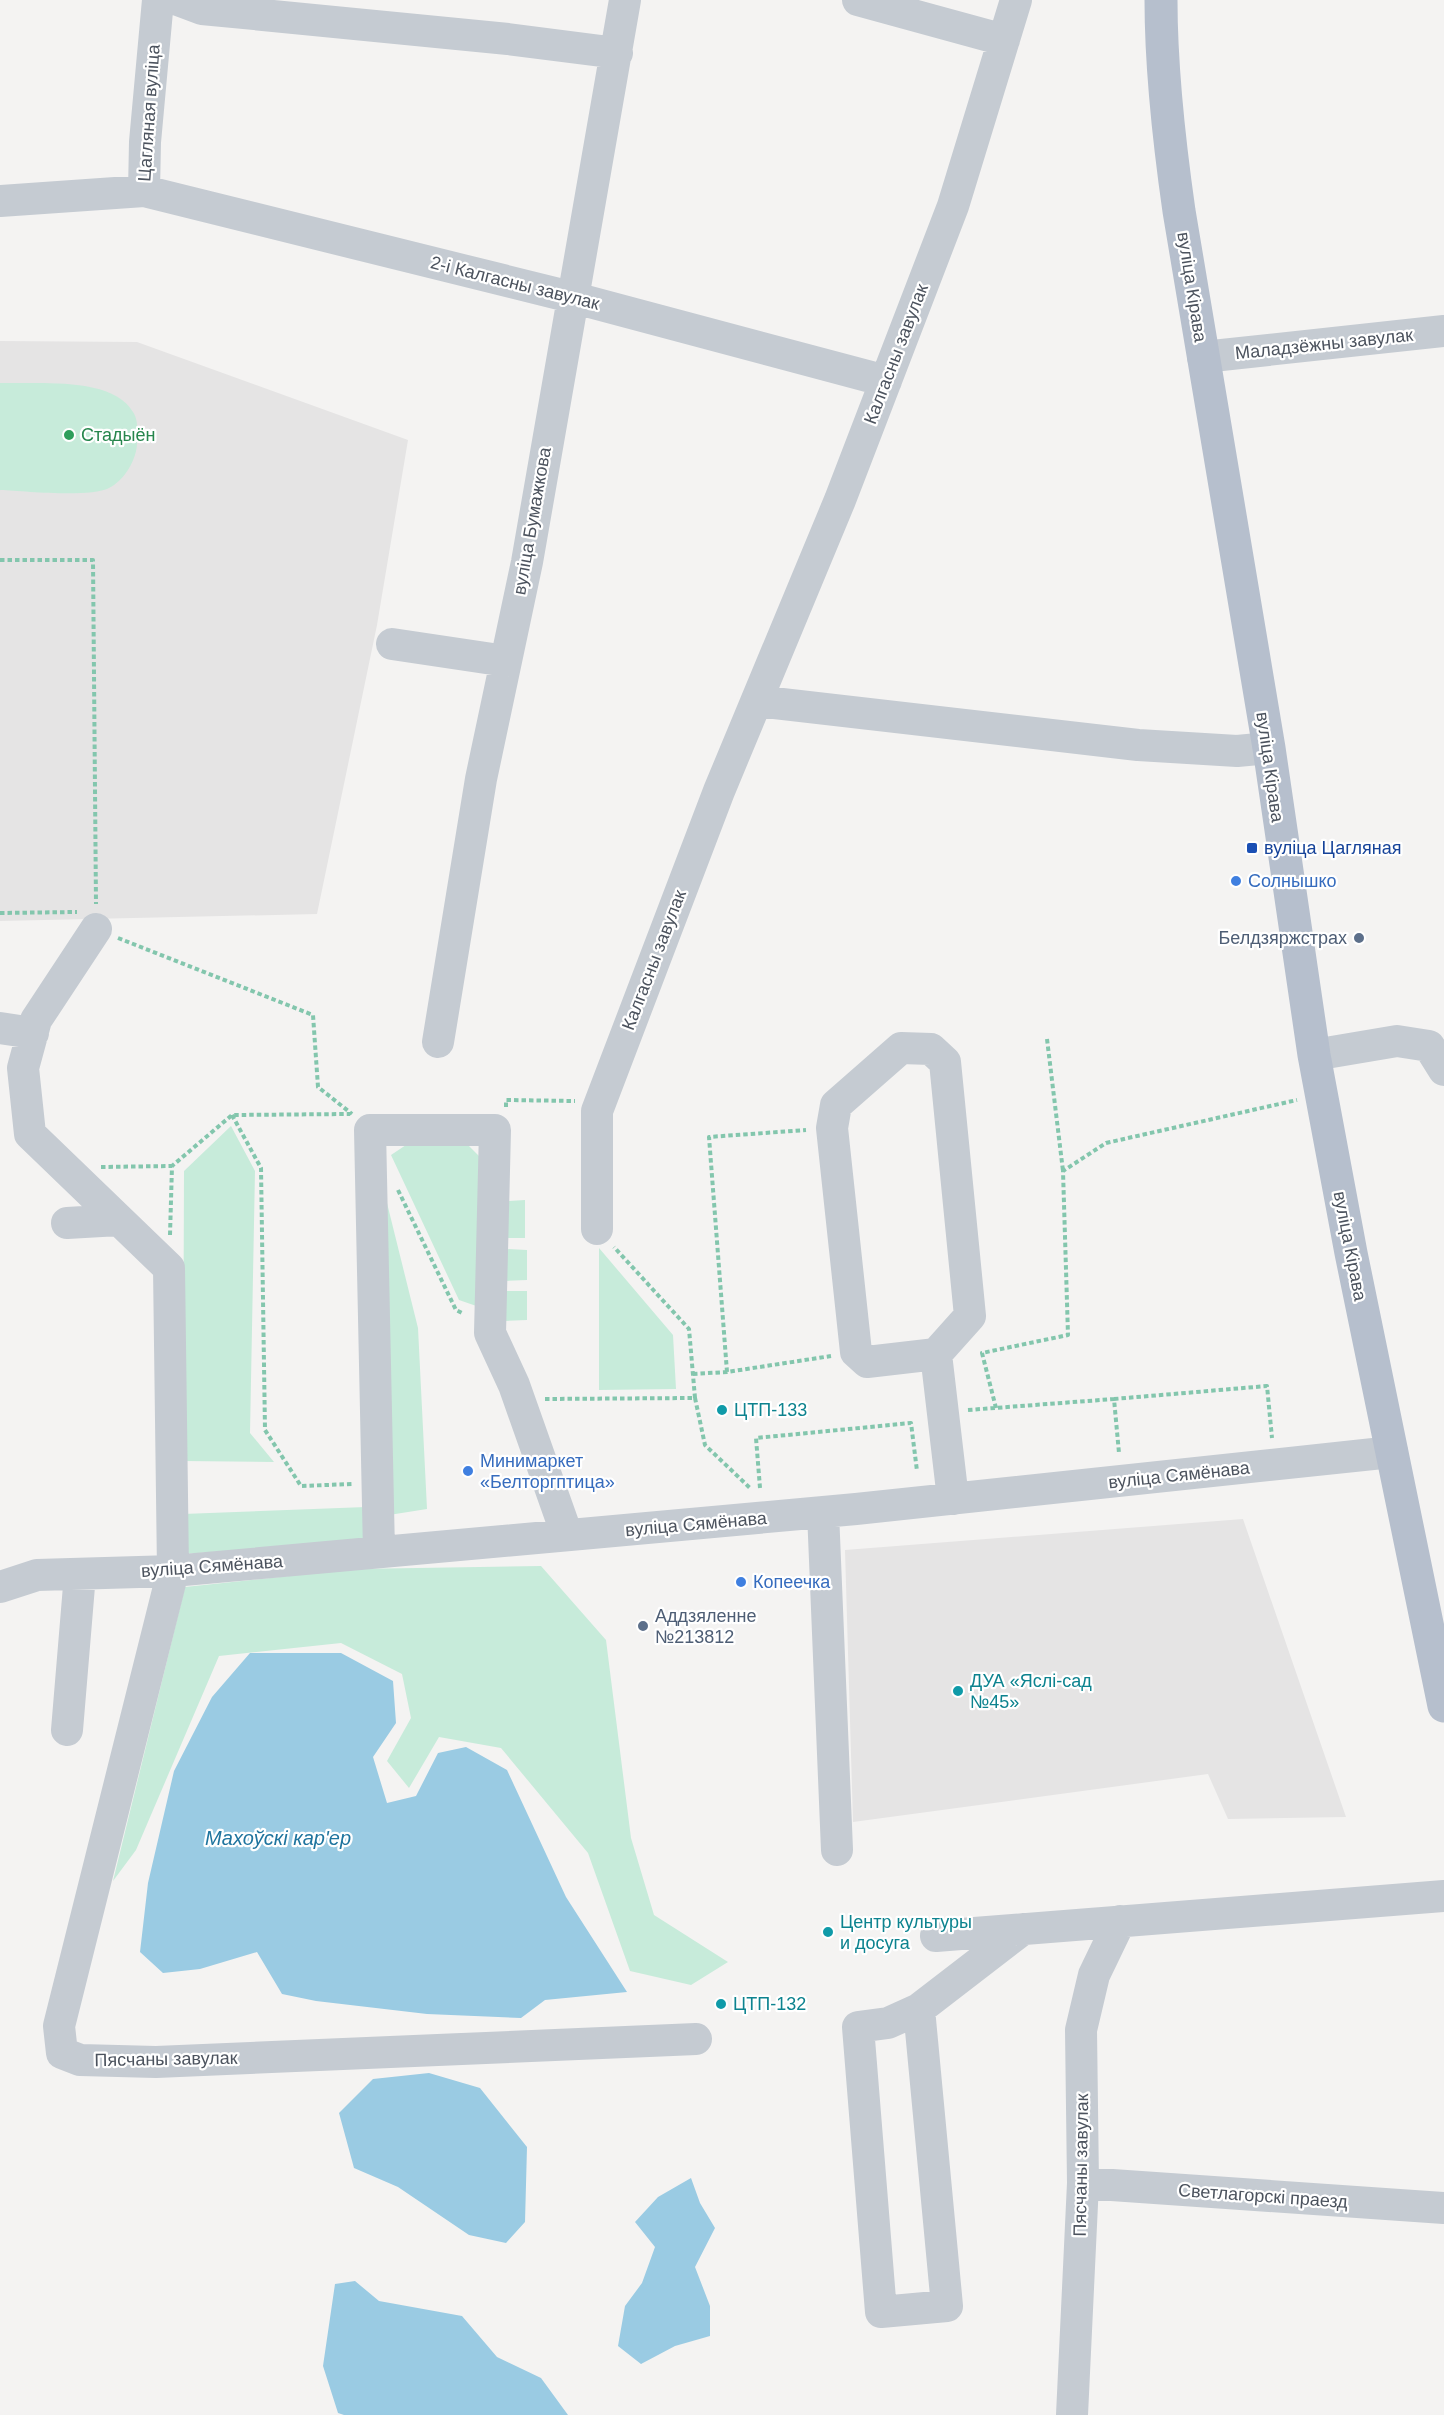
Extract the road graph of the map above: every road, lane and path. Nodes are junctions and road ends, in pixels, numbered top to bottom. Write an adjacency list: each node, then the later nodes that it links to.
1 (158, 0): 9 (street, Цагляная вуліца)
2 (178, 0): 8 (street)
3 (625, 0): 8 (street, вуліца Бумажкова)
4 (858, 0): 7 (street)
5 (1016, 0): 7 (street, Калгасны завулак)
6 (1161, 0): 13 (main road, вуліца Кірава)
7 (1004, 40): 14 (street, Калгасны завулак)
8 (617, 53): 11 (street, вуліца Бумажкова)
9 (144, 191): 10 (street, Цагляная вуліца); 11 (street, 2-і Калгасны завулак)
10 (0, 201)
11 (571, 297): 14 (street, 2-і Калгасны завулак); 17 (street, вуліца Бумажкова)
12 (1444, 332): 13 (street, Маладзёжны завулак)
13 (1203, 357): 19 (main road, вуліца Кірава)
14 (886, 381): 18 (street, Калгасны завулак)
15 (0, 560): 21 (path)
16 (392, 644): 17 (street)
17 (506, 661): 25 (street, вуліца Бумажкова)
18 (757, 701): 19 (street); 39 (street, Калгасны завулак)
19 (1269, 748): 26 (main road, вуліца Кірава)
20 (0, 913): 21 (path)
21 (96, 920): 23 (street); 28 (path)
22 (0, 1028): 23 (street)
23 (33, 1033): 34 (street)
24 (1047, 1039): 35 (path)
25 (438, 1042)
26 (1314, 1055): 27 (street); 52 (main road, вуліца Кірава)
27 (1444, 1070)
28 (318, 1087)
29 (1303, 1099): 35 (path)
30 (232, 1115): 32 (path); 33 (path); 55 (path)
31 (832, 1128): 42 (street); 43 (street); 44 (path)
32 (370, 1130): 41 (street); 55 (street)
33 (172, 1166): 34 (path); 40 (path)
34 (64, 1167): 37 (street)
35 (1063, 1171): 49 (path)
36 (395, 1183): 41 (path)
37 (119, 1220): 38 (street); 40 (street)
38 (67, 1223)
39 (597, 1229): 45 (path)
40 (169, 1268): 62 (street)
41 (491, 1325): 60 (street)
42 (856, 1352): 43 (street); 44 (path)
43 (936, 1354): 58 (street)
44 (727, 1372): 45 (path)
45 (693, 1374): 46 (path)
46 (695, 1398): 48 (path); 56 (path)
47 (1114, 1399): 49 (path); 51 (path); 53 (path)
48 (541, 1400)
49 (996, 1408): 50 (path)
50 (960, 1411)
51 (1272, 1438)
52 (1392, 1452): 58 (street, вуліца Сямёнава); 65 (main road, вуліца Кірава)
53 (1119, 1453)
54 (917, 1472): 57 (path)
55 (378, 1483): 61 (street)
56 (750, 1488)
57 (760, 1488)
58 (953, 1499): 59 (street, вуліца Сямёнава)
59 (823, 1512): 60 (street, вуліца Сямёнава); 67 (street)
60 (567, 1535): 61 (street, вуліца Сямёнава)
61 (379, 1552): 62 (street, вуліца Сямёнава)
62 (173, 1571): 63 (street, вуліца Сямёнава); 73 (street, Пясчаны завулак)
63 (80, 1574): 64 (street, вуліца Сямёнава); 66 (street)
64 (0, 1587)
65 (1444, 1706)
66 (67, 1730)
67 (837, 1850)
68 (1444, 1896): 69 (street)
69 (1120, 1922): 70 (street); 74 (street, Пясчаны завулак)
70 (1023, 1929): 71 (street); 72 (street)
71 (936, 1936)
72 (919, 2008): 72 (street)
73 (696, 2039)
74 (1083, 2183): 75 (street, Светлагорскі праезд); 76 (street, Пясчаны завулак)
75 (1444, 2208)
76 (1072, 2415)

